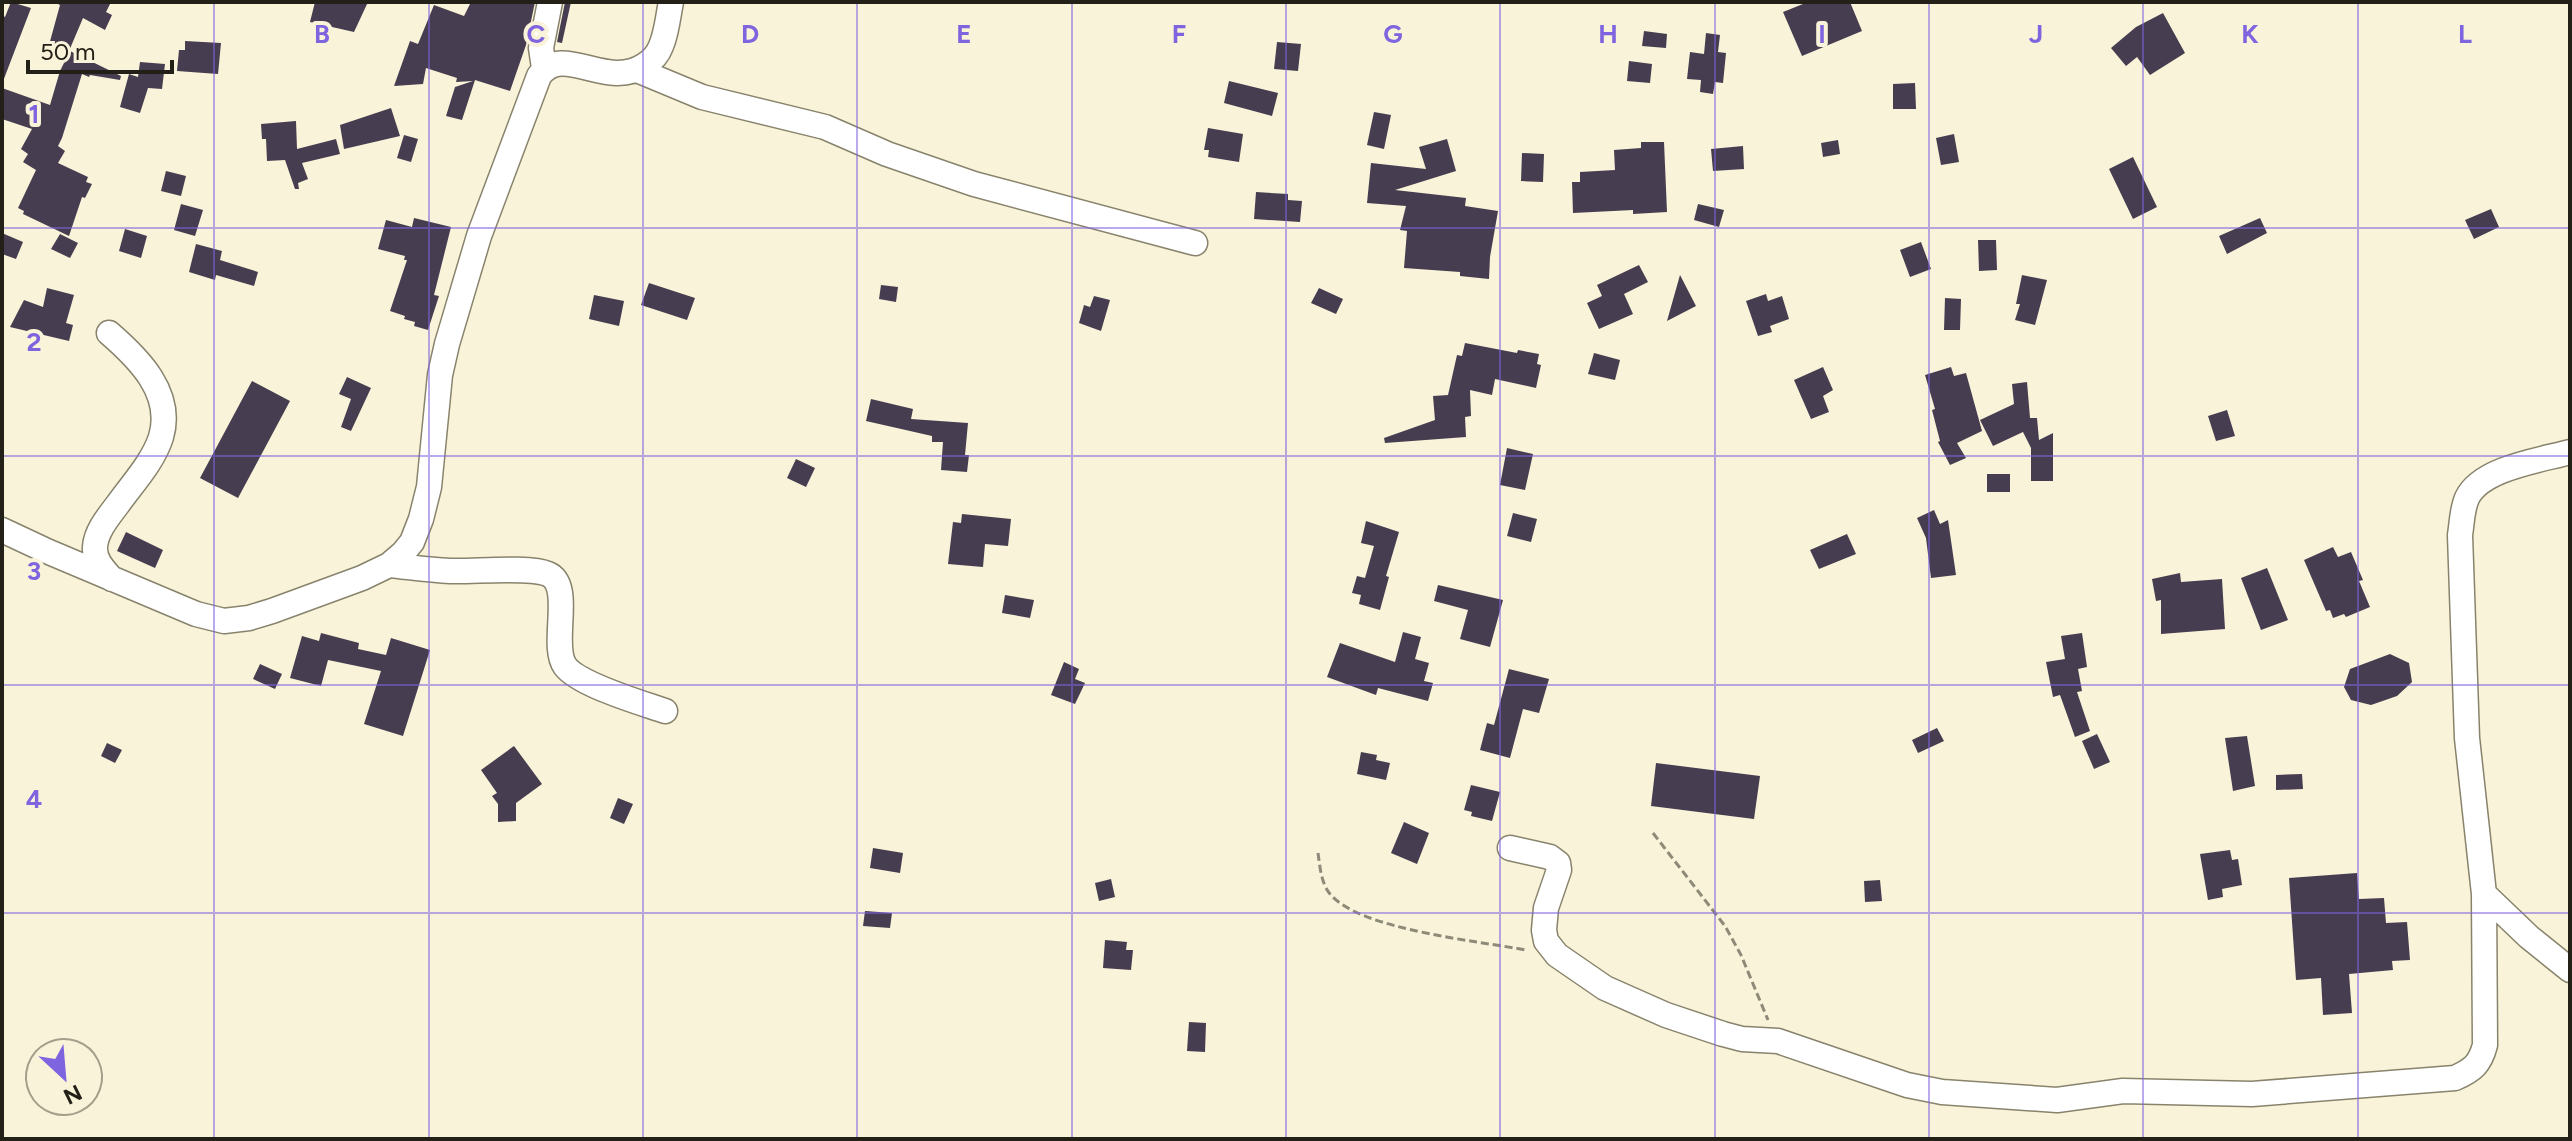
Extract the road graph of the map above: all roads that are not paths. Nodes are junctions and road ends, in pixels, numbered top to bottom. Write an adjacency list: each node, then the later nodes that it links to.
1 (550, 2): 3 (street)
2 (671, 2): 4 (street)
3 (544, 68): 4 (street); 9 (street)
4 (637, 70): 5 (street)
5 (1195, 243)
6 (109, 333): 10 (street)
7 (2570, 452): 13 (street)
8 (2, 530): 10 (street)
9 (389, 565): 10 (street); 11 (street)
10 (112, 579)
11 (665, 711)
12 (1510, 848): 13 (street)
13 (2484, 894): 14 (street)
14 (2570, 970)

